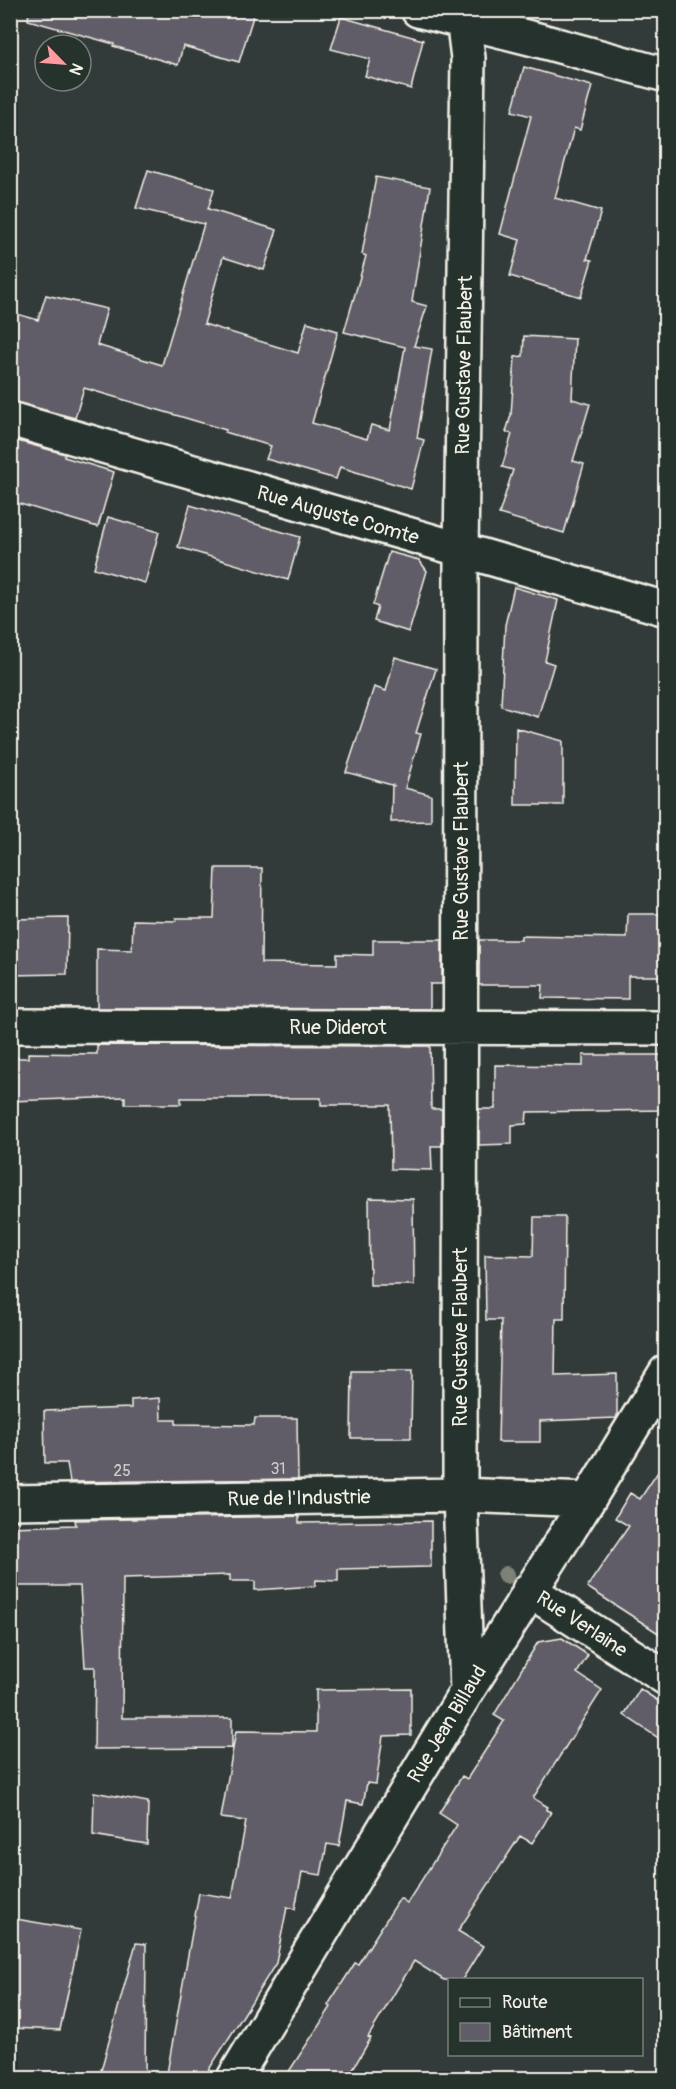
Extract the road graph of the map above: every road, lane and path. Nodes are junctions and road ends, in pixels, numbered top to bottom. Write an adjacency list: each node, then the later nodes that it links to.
1 (418, 10): 2 (street)
2 (463, 16): 3 (street); 5 (street, Rue Gustave Flaubert)
3 (666, 75)
4 (10, 419): 5 (street, Rue Auguste Comte)
5 (461, 551): 6 (street, Rue Auguste Comte); 8 (street, Rue Gustave Flaubert)
6 (666, 609)
7 (10, 1026): 8 (street, Rue Diderot)
8 (461, 1027): 9 (street, Rue Diderot); 11 (street, Rue Gustave Flaubert)
9 (666, 1028)
10 (666, 1372): 12 (street, Rue Jean Billaud)
11 (460, 1496): 12 (street, Rue de l'Industrie); 13 (street, Rue de l'Industrie); 16 (street, Rue Gustave Flaubert)
12 (588, 1500): 14 (street, Rue Jean Billaud)
13 (10, 1502)
14 (529, 1590): 15 (street, Rue Verlaine); 16 (street, Rue Jean Billaud)
15 (666, 1678)
16 (467, 1691): 17 (street, Rue Jean Billaud)
17 (234, 2079)

